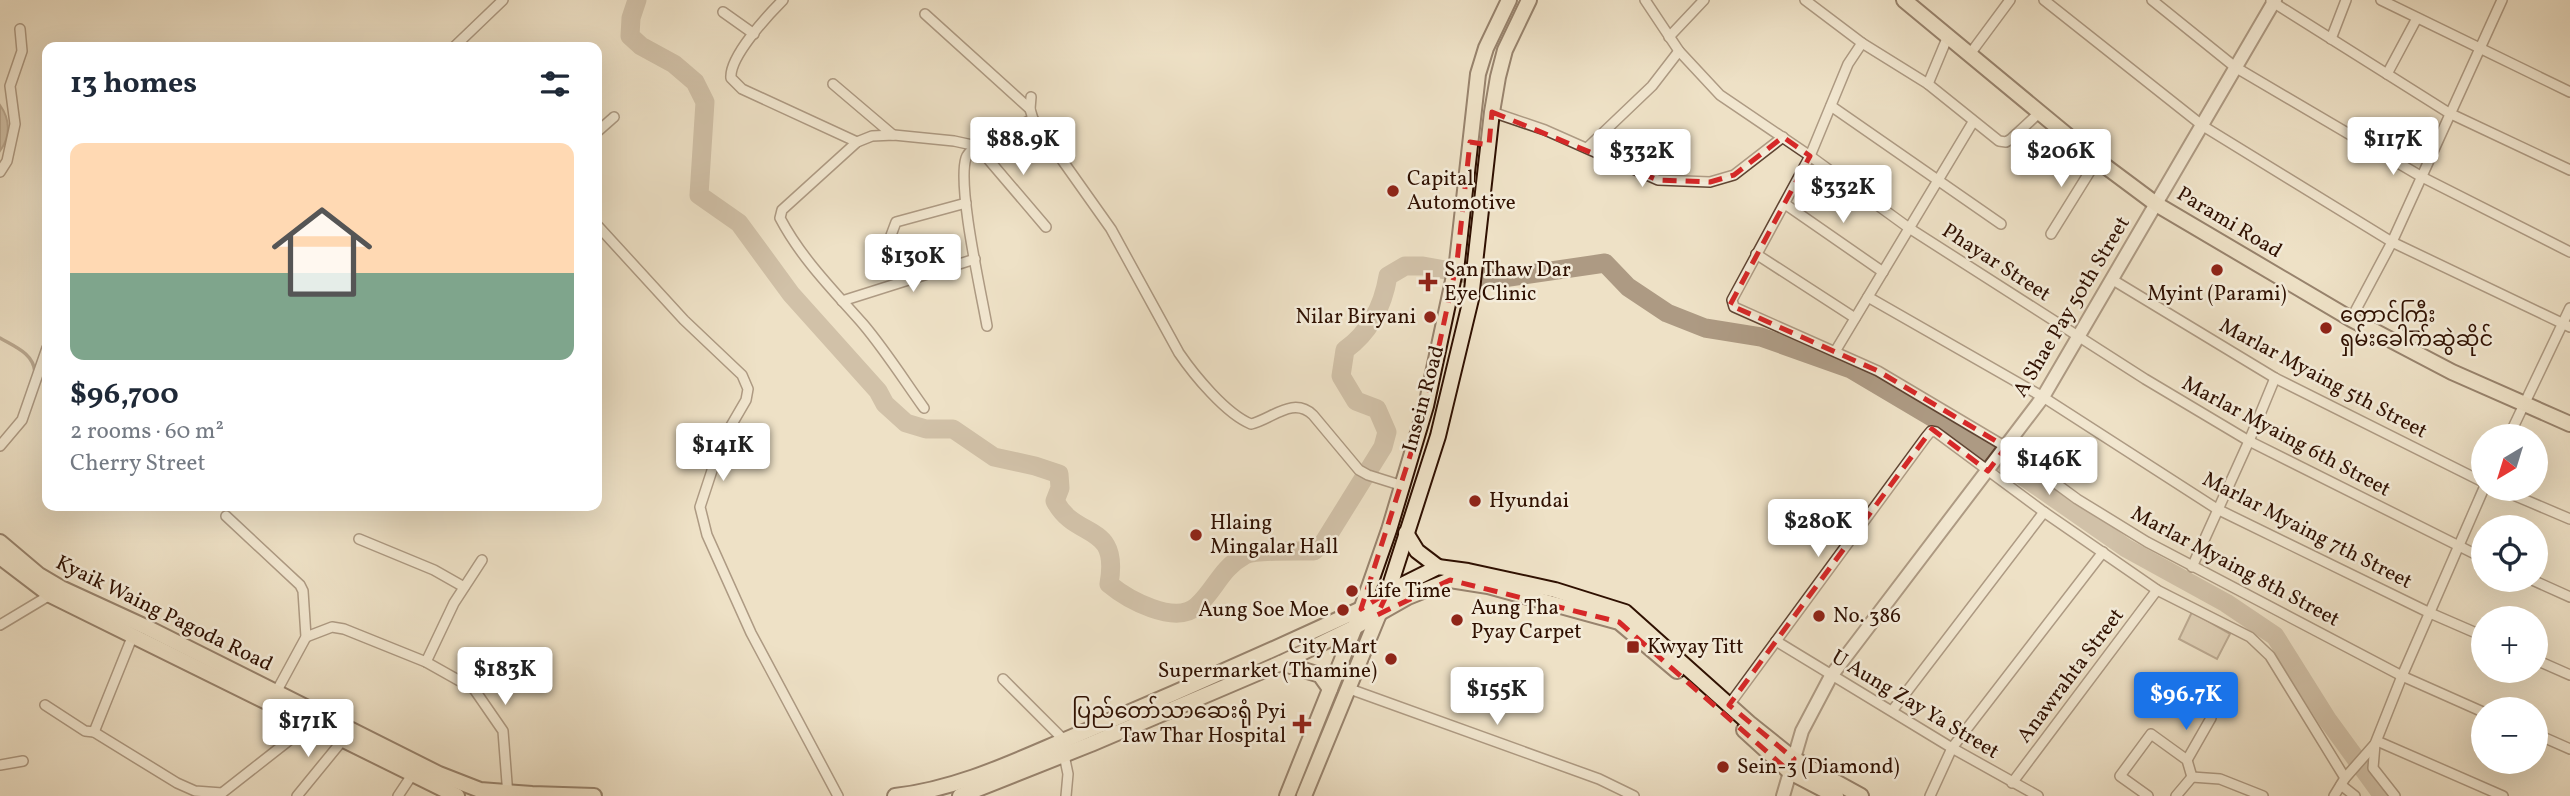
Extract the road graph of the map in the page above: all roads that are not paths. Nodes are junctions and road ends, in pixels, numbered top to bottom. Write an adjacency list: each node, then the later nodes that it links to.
1 (503, 0): 24 (street)
2 (783, 0): 20 (street)
3 (1509, 0): 48 (main road, Insein Road)
4 (1530, 0): 37 (main road, Insein Road)
5 (1644, 0): 22 (street, Phayar Street)
6 (1704, 0): 22 (street)
7 (1805, 0): 25 (street)
8 (1904, 0): 21 (main road, Parami Road)
9 (2010, 0): 28 (street)
10 (2044, 0): 43 (street)
11 (2152, 0): 29 (street)
12 (2346, 0): 23 (street)
13 (2381, 0): 18 (street)
14 (2502, 0): 26 (street)
15 (2273, 1): 23 (street); 29 (street, A Shae Pay 50th Street)
16 (723, 12): 20 (street)
17 (925, 14): 36 (street)
18 (2417, 18): 26 (street); 30 (street)
19 (20, 29): 55 (street)
20 (754, 34): 47 (street)
21 (1948, 36): 28 (main road, Parami Road); 32 (street)
22 (1669, 37): 27 (street, Phayar Street)
23 (2331, 39): 30 (street)
24 (459, 42)
25 (1863, 43): 32 (street); 35 (street)
26 (2479, 47): 33 (street); 39 (street)
27 (1679, 51): 46 (street, Phayar Street); 51 (street)
28 (1970, 54): 38 (main road, Parami Road)
29 (2235, 67): 43 (street, A Shae Pay 50th Street); 56 (street)
30 (2387, 74): 39 (street)
31 (833, 84): 45 (street)
32 (1928, 84): 42 (street)
33 (2570, 92)
34 (1031, 97): 36 (street)
35 (1831, 106): 52 (street); 57 (street)
36 (1030, 109): 41 (street)
37 (1492, 112): 49 (main road, Insein Road); 51 (street)
38 (2040, 112): 42 (street); 53 (main road, Parami Road)
39 (2449, 113): 54 (street); 56 (street)
40 (614, 117): 44 (street)
41 (1033, 119): 50 (street); 94 (street)
42 (1973, 122): 57 (street)
43 (2203, 126): 60 (street, A Shae Pay 50th Street); 66 (street)
44 (602, 128)
45 (894, 135): 47 (street); 50 (street)
46 (1783, 137): 51 (street); 52 (street, Phayar Street)
47 (857, 142): 74 (street)
48 (1470, 142): 49 (main road); 94 (main road, Insein Road)
49 (1489, 145): 101 (main road, Insein Road)
50 (977, 146): 58 (street); 62 (street)
51 (1587, 148)
52 (1810, 156): 59 (street); 63 (street, Phayar Street)
53 (2097, 160): 60 (main road, Parami Road); 65 (street)
54 (2570, 170)
55 (0, 172)
56 (2422, 177): 66 (street); 68 (street)
57 (1938, 181): 61 (street); 63 (street)
58 (966, 202): 67 (street); 70 (street)
59 (1785, 204): 69 (street); 71 (street)
60 (2156, 204): 72 (street, A Shae Pay 50th Street); 77 (main road, Parami Road)
61 (2001, 224)
62 (1046, 227)
63 (1909, 228): 71 (street); 80 (street, Phayar Street)
64 (602, 230): 164 (street)
65 (2051, 234)
66 (2392, 242): 77 (street); 79 (street)
67 (893, 247)
68 (2570, 252)
69 (1756, 254): 76 (street); 81 (street, Marlar Myaing 8th Street)
70 (975, 259): 74 (street); 78 (street)
71 (1883, 272): 73 (street)
72 (2113, 280): 80 (street, A Shae Pay 50th Street); 83 (street, Marlar Myaing 5th Street)
73 (1868, 297): 76 (street); 84 (street, Marlar Myaing 7th Street)
74 (842, 301): 86 (street)
75 (2570, 308): 79 (street)
76 (1855, 318): 81 (street)
77 (2351, 319): 85 (main road, Parami Road)
78 (987, 326)
79 (2567, 326): 85 (street)
80 (2078, 337): 84 (street, A Shae Pay 50th Street); 89 (street, Marlar Myaing 6th Street)
81 (1836, 350): 91 (street, Marlar Myaing 8th Street)
82 (42, 362): 90 (street)
83 (2275, 378): 89 (street); 93 (street, Marlar Myaing 5th Street)
84 (2043, 397): 91 (street, A Shae Pay 50th Street); 97 (street, Marlar Myaing 7th Street)
85 (2524, 404): 87 (street); 88 (main road, Parami Road)
86 (924, 408)
87 (2515, 424)
88 (2570, 424)
89 (2249, 442): 97 (street); 104 (street, Marlar Myaing 6th Street)
90 (0, 446)
91 (2005, 449): 92 (street, A Shae Pay 50th Street); 110 (street, Marlar Myaing 8th Street)
92 (1989, 469): 98 (street); 125 (street); 130 (street, A Shae Pay 50th Street)
93 (2471, 476)
94 (1402, 486): 117 (main road, Insein Road)
95 (2478, 501): 104 (street)
96 (2528, 501): 100 (street)
97 (2217, 509): 110 (street); 118 (street, Marlar Myaing 7th Street)
98 (2044, 512): 105 (street); 139 (street)
99 (226, 516): 124 (street)
100 (2570, 519)
101 (1406, 533): 109 (main road); 114 (main road, Insein Road)
102 (359, 539): 111 (street)
103 (0, 542): 122 (main road, Kyaik Waing Pagoda Road)
104 (2458, 547): 106 (street, Marlar Myaing 6th Street); 118 (street)
105 (2103, 552): 113 (street); 147 (street)
106 (2471, 553)
107 (0, 557): 115 (main road, Kyaik Waing Pagoda Road)
108 (482, 560): 111 (street)
109 (1438, 567): 114 (main road); 137 (main road)
110 (2192, 567): 131 (street, Marlar Myaing 8th Street)
111 (464, 587): 126 (street)
112 (2548, 587): 116 (street)
113 (2157, 590): 155 (street); 156 (street, Anawrahta Street)
114 (1388, 592): 117 (main road); 119 (main road, Insein Road)
115 (50, 595): 120 (street); 122 (main road, Kyaik Waing Pagoda Road)
116 (2570, 597)
117 (1361, 609): 121 (main road, Insein Road); 146 (main road)
118 (2430, 613): 123 (street, Marlar Myaing 7th Street); 131 (street)
119 (1377, 615): 121 (main road); 133 (main road, Insein Road); 152 (main road)
120 (0, 625)
121 (1355, 627): 127 (main road); 134 (main road, Insein Road)
122 (135, 629): 135 (main road, Kyaik Waing Pagoda Road); 142 (street)
123 (2471, 631)
124 (306, 637): 126 (street); 135 (street)
125 (1776, 641): 130 (street, U Aung Zay Ya Street); 137 (street)
126 (426, 662): 158 (street)
127 (1281, 663): 134 (main road); 146 (main road)
128 (2548, 665): 129 (street)
129 (2570, 675)
130 (1831, 676): 139 (street, U Aung Zay Ya Street); 152 (street, A Shae Pay 50th Street)
131 (2402, 676): 138 (street, Marlar Myaing 8th Street); 145 (street)
132 (1003, 679): 146 (street)
133 (1347, 688): 169 (main road, Insein Road); 170 (street)
134 (1330, 689): 168 (main road, Insein Road)
135 (273, 698): 141 (main road, Kyaik Waing Pagoda Road); 143 (main road, Kyaik Waing Pagoda Road)
136 (45, 705): 142 (street)
137 (1729, 705): 152 (main road)
138 (2471, 707)
139 (1892, 711): 147 (street, U Aung Zay Ya Street)
140 (2211, 718): 149 (street)
141 (310, 724): 143 (main road, Kyaik Waing Pagoda Road); 157 (street)
142 (94, 732): 157 (street)
143 (346, 735): 153 (main road, Kyaik Waing Pagoda Road); 158 (main road, Kyaik Waing Pagoda Road); 160 (street)
144 (2548, 739): 148 (street)
145 (2376, 743): 155 (street); 181 (street); 182 (street)
146 (1064, 748): 165 (main road); 166 (main road); 167 (street)
147 (1952, 748): 156 (street, U Aung Zay Ya Street); 174 (street)
148 (2570, 749)
149 (2187, 760): 154 (street); 176 (street)
150 (23, 761): 151 (street)
151 (0, 765)
152 (1792, 765): 171 (street, A Shae Pay 50th Street); 172 (main road); 173 (main road)
153 (412, 775): 161 (street); 162 (main road, Kyaik Waing Pagoda Road)
154 (2192, 777): 177 (street); 178 (street)
155 (2343, 781): 179 (street); 180 (street)
156 (2012, 783): 175 (street, U Aung Zay Ya Street)
157 (185, 787): 159 (street)
158 (508, 794): 163 (main road, Kyaik Waing Pagoda Road)
159 (180, 796)
160 (297, 796)
161 (398, 796)
162 (457, 796)
163 (594, 796)
164 (838, 796)
165 (895, 796)
166 (960, 796)
167 (1066, 796)
168 (1287, 796)
169 (1304, 796)
170 (1634, 796)
171 (1783, 796)
172 (1836, 796)
173 (1861, 796)
174 (1930, 796)
175 (2038, 796)
176 (2148, 796)
177 (2176, 796)
178 (2263, 796)
179 (2334, 796)
180 (2355, 796)
181 (2395, 796)
182 (2504, 796)

